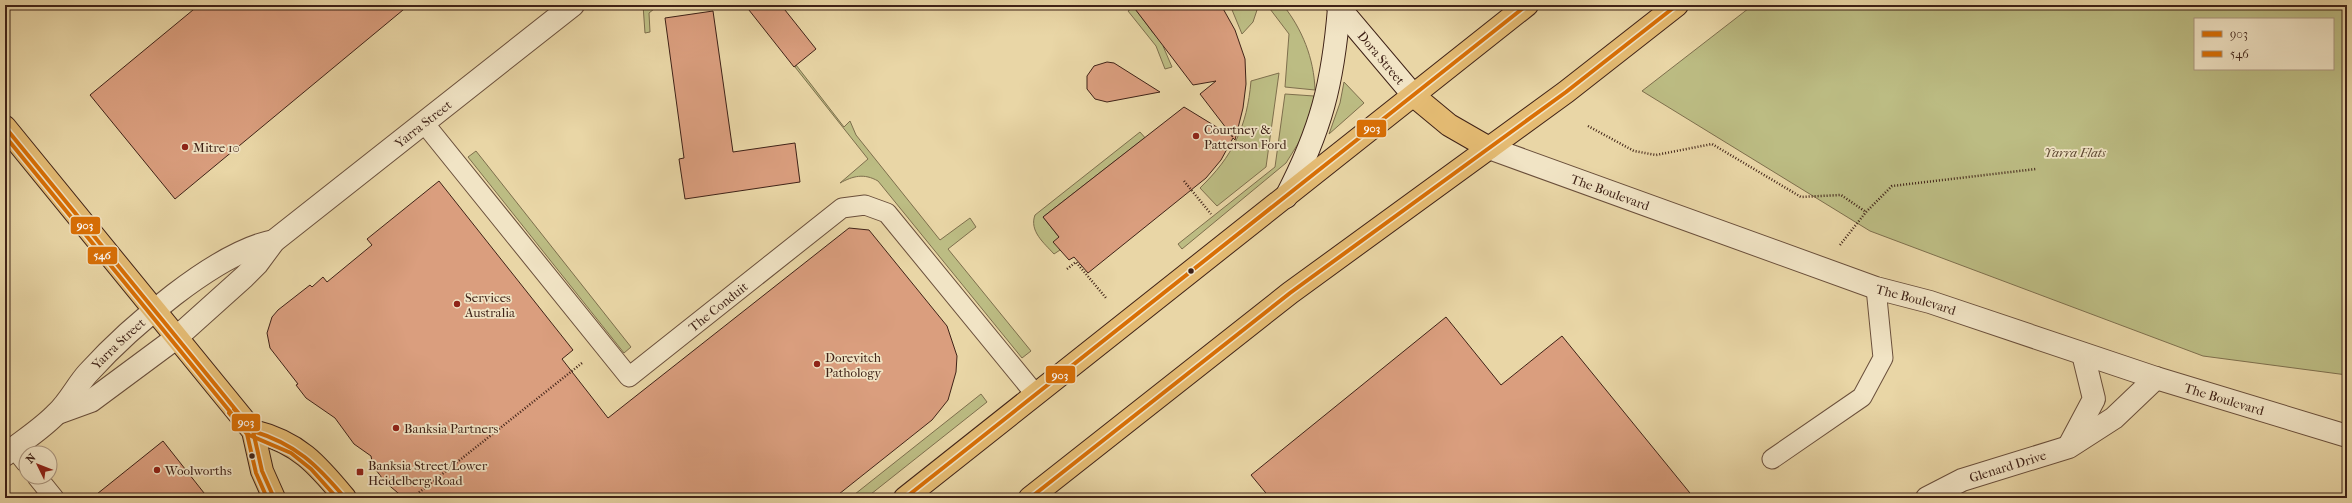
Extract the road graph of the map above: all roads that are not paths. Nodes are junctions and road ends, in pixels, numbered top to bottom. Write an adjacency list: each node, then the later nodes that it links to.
1 (573, 5): 6 (street, Yarra Street)
2 (1527, 5): 5 (highway)
3 (1677, 5): 8 (highway)
4 (1338, 6): 5 (street, Dora Street); 9 (street)
5 (1414, 96): 8 (highway, Dora Street); 9 (highway)
6 (424, 123): 10 (street, Yarra Street); 16 (lane, The Conduit)
7 (5, 127): 12 (highway)
8 (1489, 148): 11 (street, The Boulevard); 28 (highway)
9 (1286, 198): 16 (highway)
10 (274, 241): 12 (street, Yarra Street); 13 (street, Yarra Street)
11 (1876, 288): 14 (street, The Boulevard); 22 (lane)
12 (155, 311): 13 (highway); 17 (street, Yarra Street)
13 (176, 338): 17 (street, Yarra Street); 18 (highway)
14 (2083, 354): 15 (street, The Boulevard); 20 (street)
15 (2156, 378): 19 (street, The Boulevard); 20 (street, Glenard Drive)
16 (1036, 395): 27 (highway)
17 (58, 413): 21 (street, Yarra Street)
18 (253, 431): 25 (highway); 26 (highway)
19 (2347, 436)
20 (2069, 447): 29 (street, Glenard Drive)
21 (15, 455)
22 (1772, 459)
23 (43, 485): 24 (lane)
24 (54, 498)
25 (274, 498)
26 (345, 498)
27 (905, 498)
28 (1030, 498)
29 (1927, 498)

